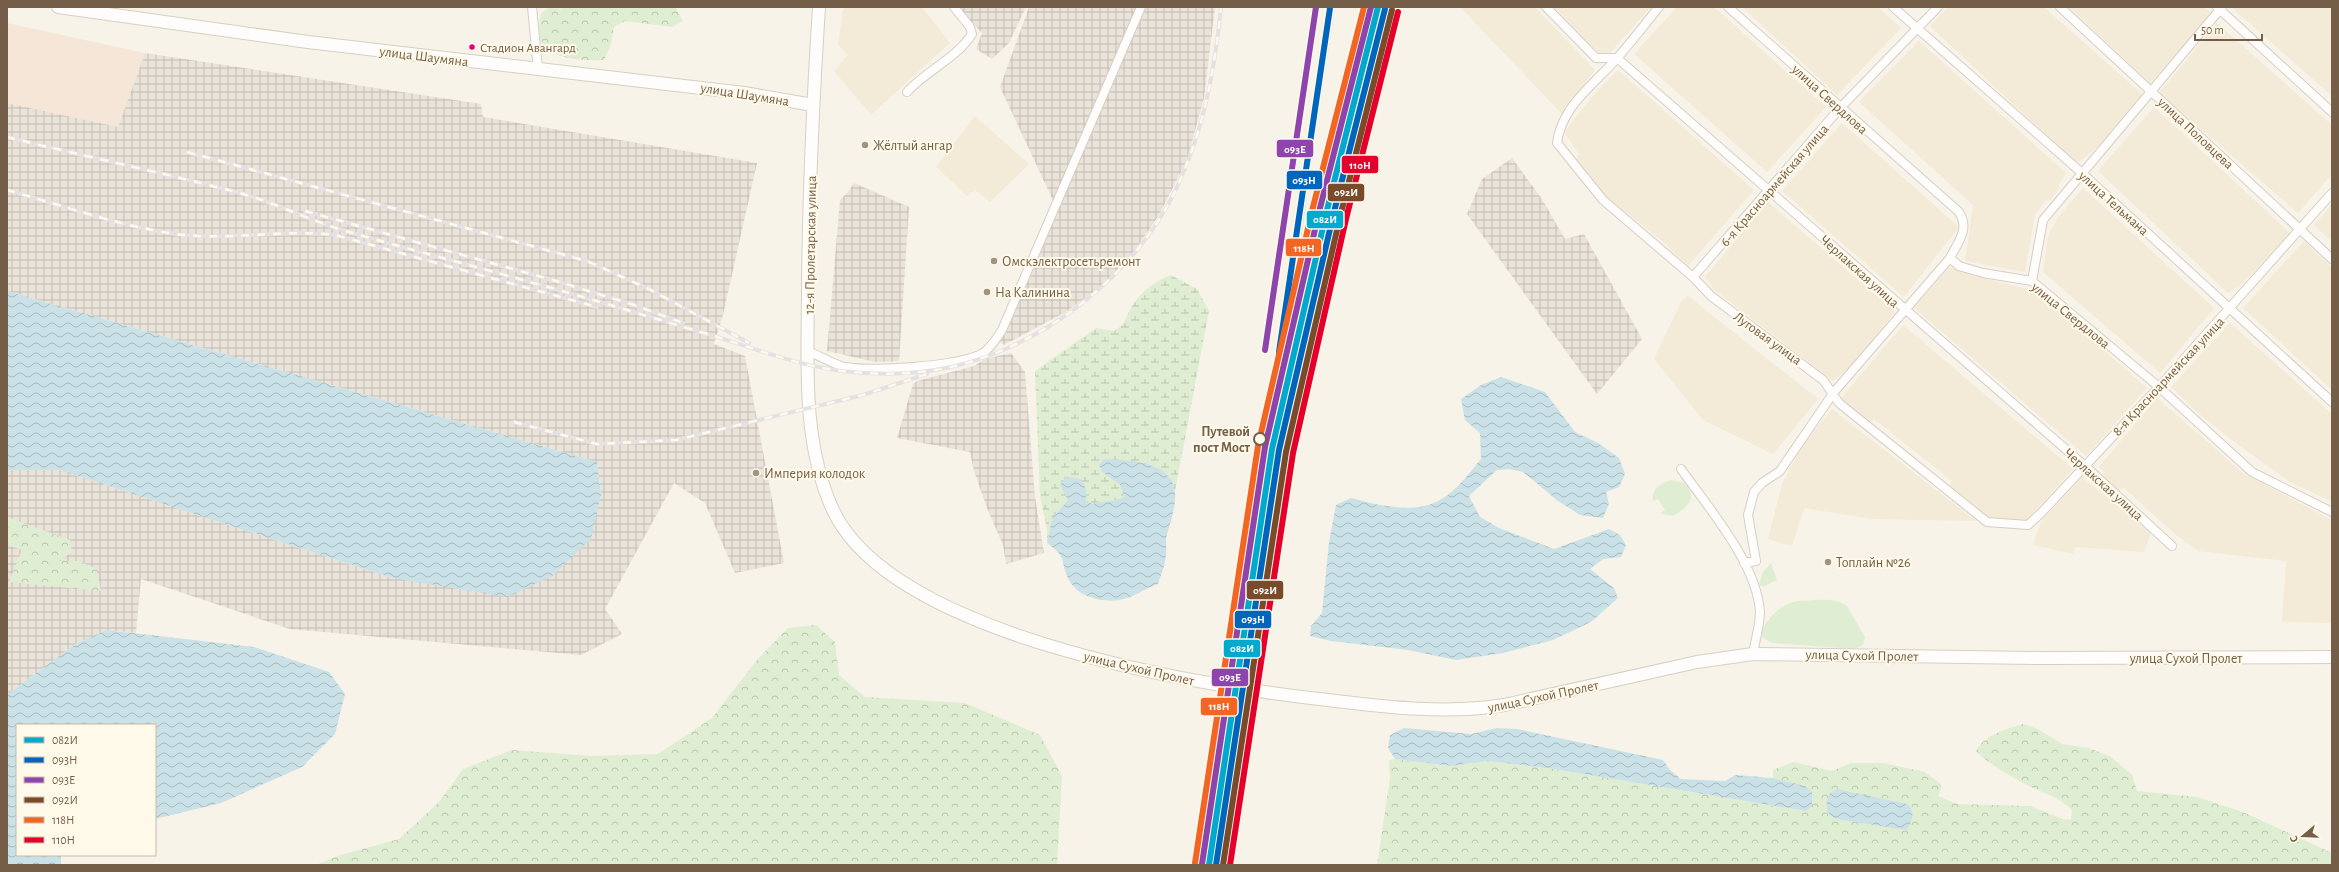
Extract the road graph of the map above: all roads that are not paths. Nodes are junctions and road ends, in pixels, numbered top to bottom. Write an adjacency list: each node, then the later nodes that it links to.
1 (58, 7): 15 (main road, улица Шаумяна)
2 (532, 7): 15 (street)
3 (819, 7): 18 (main road, 12-я Пролетарская улица)
4 (954, 7): 17 (street)
5 (1140, 7): 31 (street)
6 (1546, 7): 14 (street)
7 (1659, 7): 14 (street)
8 (1728, 7): 19 (street, улица Свердлова)
9 (1893, 7): 13 (street, улица Тельмана)
10 (1938, 7): 13 (street, 6-я Красноармейская улица)
11 (2060, 7): 16 (street, улица Половцева)
12 (2220, 8): 16 (street); 20 (street)
13 (1918, 30): 19 (street, 6-я Красноармейская улица); 21 (street, улица Тельмана)
14 (1617, 58): 22 (street, Черлакская улица); 27 (street, Луговая улица)
15 (538, 69): 18 (main road, улица Шаумяна)
16 (2151, 91): 21 (street); 24 (street, улица Половцева)
17 (907, 92)
18 (813, 105): 31 (main road, 12-я Пролетарская улица)
19 (1840, 108): 22 (street, 6-я Красноармейская улица); 25 (street, улица Свердлова)
20 (2332, 112)
21 (2082, 173): 28 (street); 29 (street, улица Тельмана)
22 (1770, 191): 27 (street, 6-я Красноармейская улица); 30 (street, Черлакская улица)
23 (2332, 193): 24 (street, 8-я Красноармейская улица)
24 (2300, 230): 26 (street, улица Половцева); 29 (street, 8-я Красноармейская улица)
25 (1950, 258): 28 (street, улица Свердлова); 30 (street)
26 (2332, 259)
27 (1693, 277): 33 (street, Луговая улица)
28 (2032, 281): 32 (street, улица Свердлова)
29 (2230, 308): 32 (street, 8-я Красноармейская улица); 34 (street, улица Тельмана)
30 (1905, 311): 33 (street); 35 (street, Черлакская улица)
31 (808, 351): 37 (main road, 12-я Пролетарская улица)
32 (2159, 387): 35 (street, 8-я Красноармейская улица); 38 (street, улица Свердлова)
33 (1834, 392): 39 (street, Луговая улица); 41 (street)
34 (2332, 402)
35 (2085, 466): 39 (street, 8-я Красноармейская улица); 40 (street, Черлакская улица)
36 (1681, 469): 41 (street)
37 (822, 481): 42 (main road, улица Сухой Пролет)
38 (2332, 512)
39 (1987, 522)
40 (2172, 546)
41 (1744, 563): 42 (street)
42 (1753, 654): 43 (main road, улица Сухой Пролет)
43 (2332, 657)

